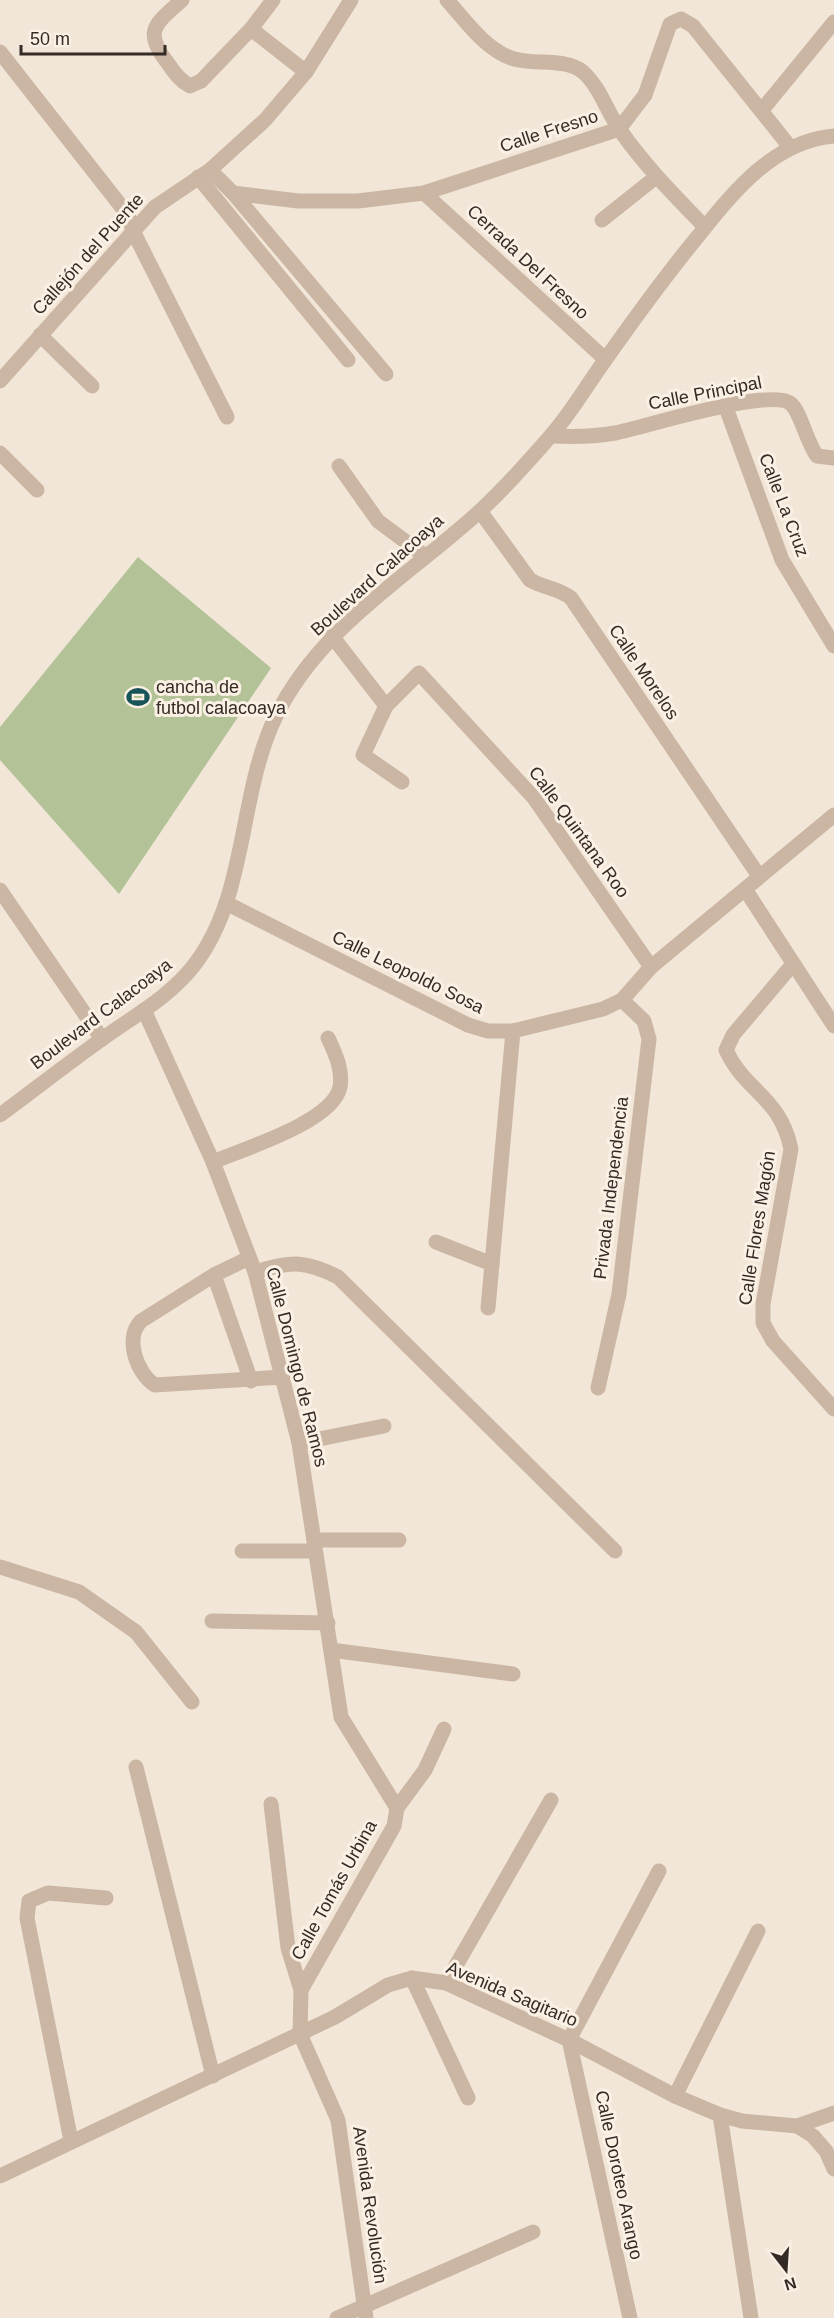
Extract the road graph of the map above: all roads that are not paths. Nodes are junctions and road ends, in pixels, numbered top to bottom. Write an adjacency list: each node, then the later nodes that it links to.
1 (182, 0): 6 (street)
2 (273, 0): 6 (street)
3 (351, 0): 8 (street, Callejón del Puente)
4 (447, 0): 10 (street)
5 (834, 22): 9 (street)
6 (251, 29): 8 (street)
7 (0, 52): 19 (street)
8 (306, 72): 13 (street, Callejón del Puente)
9 (762, 110): 10 (street, Calle Fresno); 12 (street, Calle Fresno)
10 (619, 129): 14 (street); 16 (street, Calle Fresno)
11 (834, 136): 12 (street, Boulevard Calacoaya)
12 (790, 147): 18 (street, Boulevard Calacoaya)
13 (204, 174): 15 (street); 19 (street, Callejón del Puente); 22 (street)
14 (656, 177): 17 (street); 18 (street)
15 (233, 193): 16 (street, Calle Fresno); 23 (street)
16 (424, 193): 21 (street, Cerrada Del Fresno)
17 (602, 220)
18 (705, 227): 21 (street, Boulevard Calacoaya)
19 (133, 231): 20 (street, Callejón del Puente); 27 (street)
20 (40, 335): 24 (street, Callejón del Puente); 25 (street)
21 (605, 359): 28 (street, Boulevard Calacoaya)
22 (348, 360)
23 (386, 374)
24 (0, 381)
25 (92, 386)
26 (725, 405): 28 (street, Calle Principal); 30 (street, Calle Principal); 36 (street, Calle La Cruz)
27 (227, 417)
28 (550, 436): 33 (street, Boulevard Calacoaya)
29 (0, 453): 32 (street)
30 (834, 458)
31 (339, 466): 34 (street)
32 (37, 490)
33 (480, 511): 34 (street, Boulevard Calacoaya); 40 (street, Calle Morelos)
34 (425, 556): 35 (street, Boulevard Calacoaya)
35 (332, 636): 37 (street); 43 (street, Boulevard Calacoaya)
36 (834, 646)
37 (386, 706): 38 (street); 45 (street, Calle Quintana Roo)
38 (402, 782)
39 (834, 815): 40 (street, Calle Leopoldo Sosa)
40 (759, 876): 41 (street, Calle Leopoldo Sosa)
41 (745, 889): 44 (street); 45 (street, Calle Leopoldo Sosa)
42 (0, 890): 51 (street)
43 (226, 903): 47 (street, Boulevard Calacoaya); 49 (street, Calle Leopoldo Sosa)
44 (793, 964): 48 (street); 62 (street, Calle Flores Magón)
45 (651, 967): 46 (street, Calle Leopoldo Sosa)
46 (622, 1000): 49 (street, Calle Leopoldo Sosa); 61 (street, Privada Independencia)
47 (144, 1010): 51 (street, Boulevard Calacoaya); 53 (street, Calle Domingo de Ramos)
48 (834, 1026)
49 (513, 1030): 55 (street)
50 (328, 1038): 53 (street)
51 (102, 1039): 52 (street, Boulevard Calacoaya)
52 (1, 1113)
53 (213, 1162): 56 (street, Calle Domingo de Ramos)
54 (436, 1242): 55 (street)
55 (492, 1264): 58 (street)
56 (252, 1265): 57 (street); 59 (street, Calle Domingo de Ramos); 68 (street)
57 (214, 1275): 60 (street); 60 (street)
58 (488, 1308)
59 (283, 1377): 60 (street); 64 (street, Calle Domingo de Ramos)
60 (251, 1381)
61 (598, 1388)
62 (834, 1409)
63 (384, 1426): 64 (street)
64 (299, 1443): 66 (street, Calle Domingo de Ramos)
65 (399, 1540): 66 (street)
66 (315, 1545): 67 (street); 71 (street, Calle Domingo de Ramos)
67 (242, 1551)
68 (615, 1551)
69 (0, 1567): 74 (street)
70 (212, 1621): 71 (street)
71 (328, 1623): 72 (street, Calle Domingo de Ramos)
72 (332, 1650): 73 (street); 79 (street, Calle Domingo de Ramos)
73 (513, 1674)
74 (192, 1702)
75 (444, 1729): 79 (street, Calle Tomás Urbina)
76 (136, 1767): 88 (street)
77 (551, 1800): 84 (street)
78 (271, 1804): 85 (street)
79 (397, 1808): 85 (street, Calle Tomás Urbina)
80 (659, 1871): 87 (street)
81 (106, 1898): 94 (street)
82 (758, 1931): 89 (street)
83 (412, 1978): 84 (street, Avenida Sagitario); 86 (street, Avenida Sagitario); 90 (street)
84 (446, 1983): 87 (street, Avenida Sagitario)
85 (301, 1990): 86 (street)
86 (300, 2034): 88 (street, Avenida Sagitario); 99 (street, Avenida Revolución)
87 (569, 2040): 89 (street, Avenida Sagitario); 101 (street, Calle Doroteo Arango)
88 (213, 2076): 94 (street, Avenida Sagitario)
89 (675, 2096): 92 (street, Avenida Sagitario)
90 (468, 2098)
91 (834, 2113): 93 (street)
92 (720, 2115): 93 (street, Avenida Sagitario); 102 (street)
93 (797, 2126): 95 (street)
94 (71, 2141): 97 (street, Avenida Sagitario)
95 (830, 2151): 96 (street)
96 (834, 2169)
97 (0, 2176)
98 (533, 2232): 99 (street)
99 (365, 2312): 100 (street)
100 (337, 2318)
101 (630, 2318)
102 (751, 2318)

